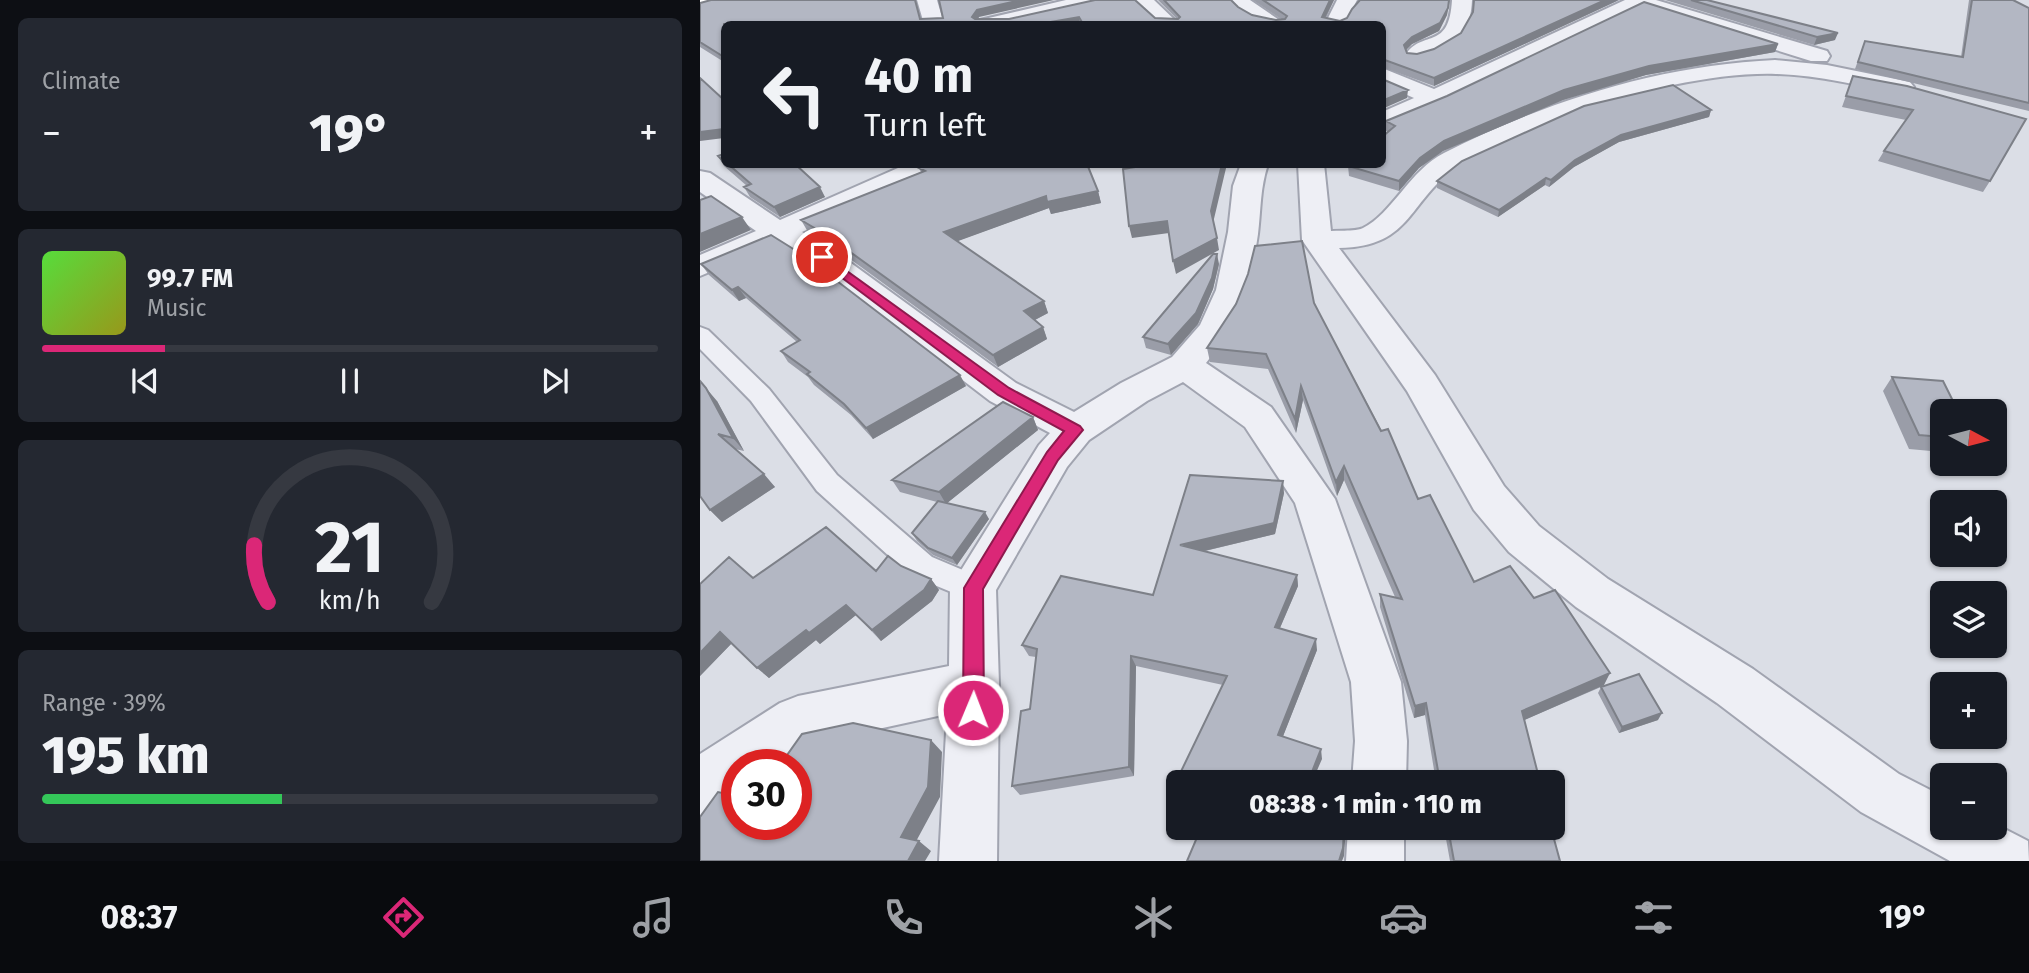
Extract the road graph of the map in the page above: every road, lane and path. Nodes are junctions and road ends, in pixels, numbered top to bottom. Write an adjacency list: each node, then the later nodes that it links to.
1 (710, 0): 9 (main road)
2 (927, 0): 10 (street)
3 (1092, 0): 11 (street)
4 (1143, 0): 12 (street)
5 (1238, 0): 13 (street)
6 (1347, 0): 14 (street)
7 (1462, 0): 15 (street)
8 (1637, 1): 17 (street); 24 (street)
9 (700, 3)
10 (933, 21)
11 (1000, 21)
12 (1166, 21)
13 (1269, 21)
14 (1336, 21)
15 (1417, 54)
16 (1386, 77): 17 (street)
17 (1437, 98): 18 (street)
18 (1386, 120)
19 (921, 168): 23 (street)
20 (1254, 168): 27 (street)
21 (1311, 168): 24 (street)
22 (700, 179): 23 (street)
23 (781, 232): 25 (street); 28 (street)
24 (1317, 240): 33 (street)
25 (700, 267)
26 (700, 335): 29 (lane)
27 (1185, 366): 28 (street); 31 (street)
28 (1075, 430): 29 (street)
29 (973, 588): 30 (street)
30 (974, 685): 32 (street); 36 (street)
31 (1380, 770)
32 (700, 790)
33 (1930, 820)
34 (1376, 840): 37 (street)
35 (1968, 840): 38 (street)
36 (968, 861)
37 (1375, 861)
38 (2008, 861)

